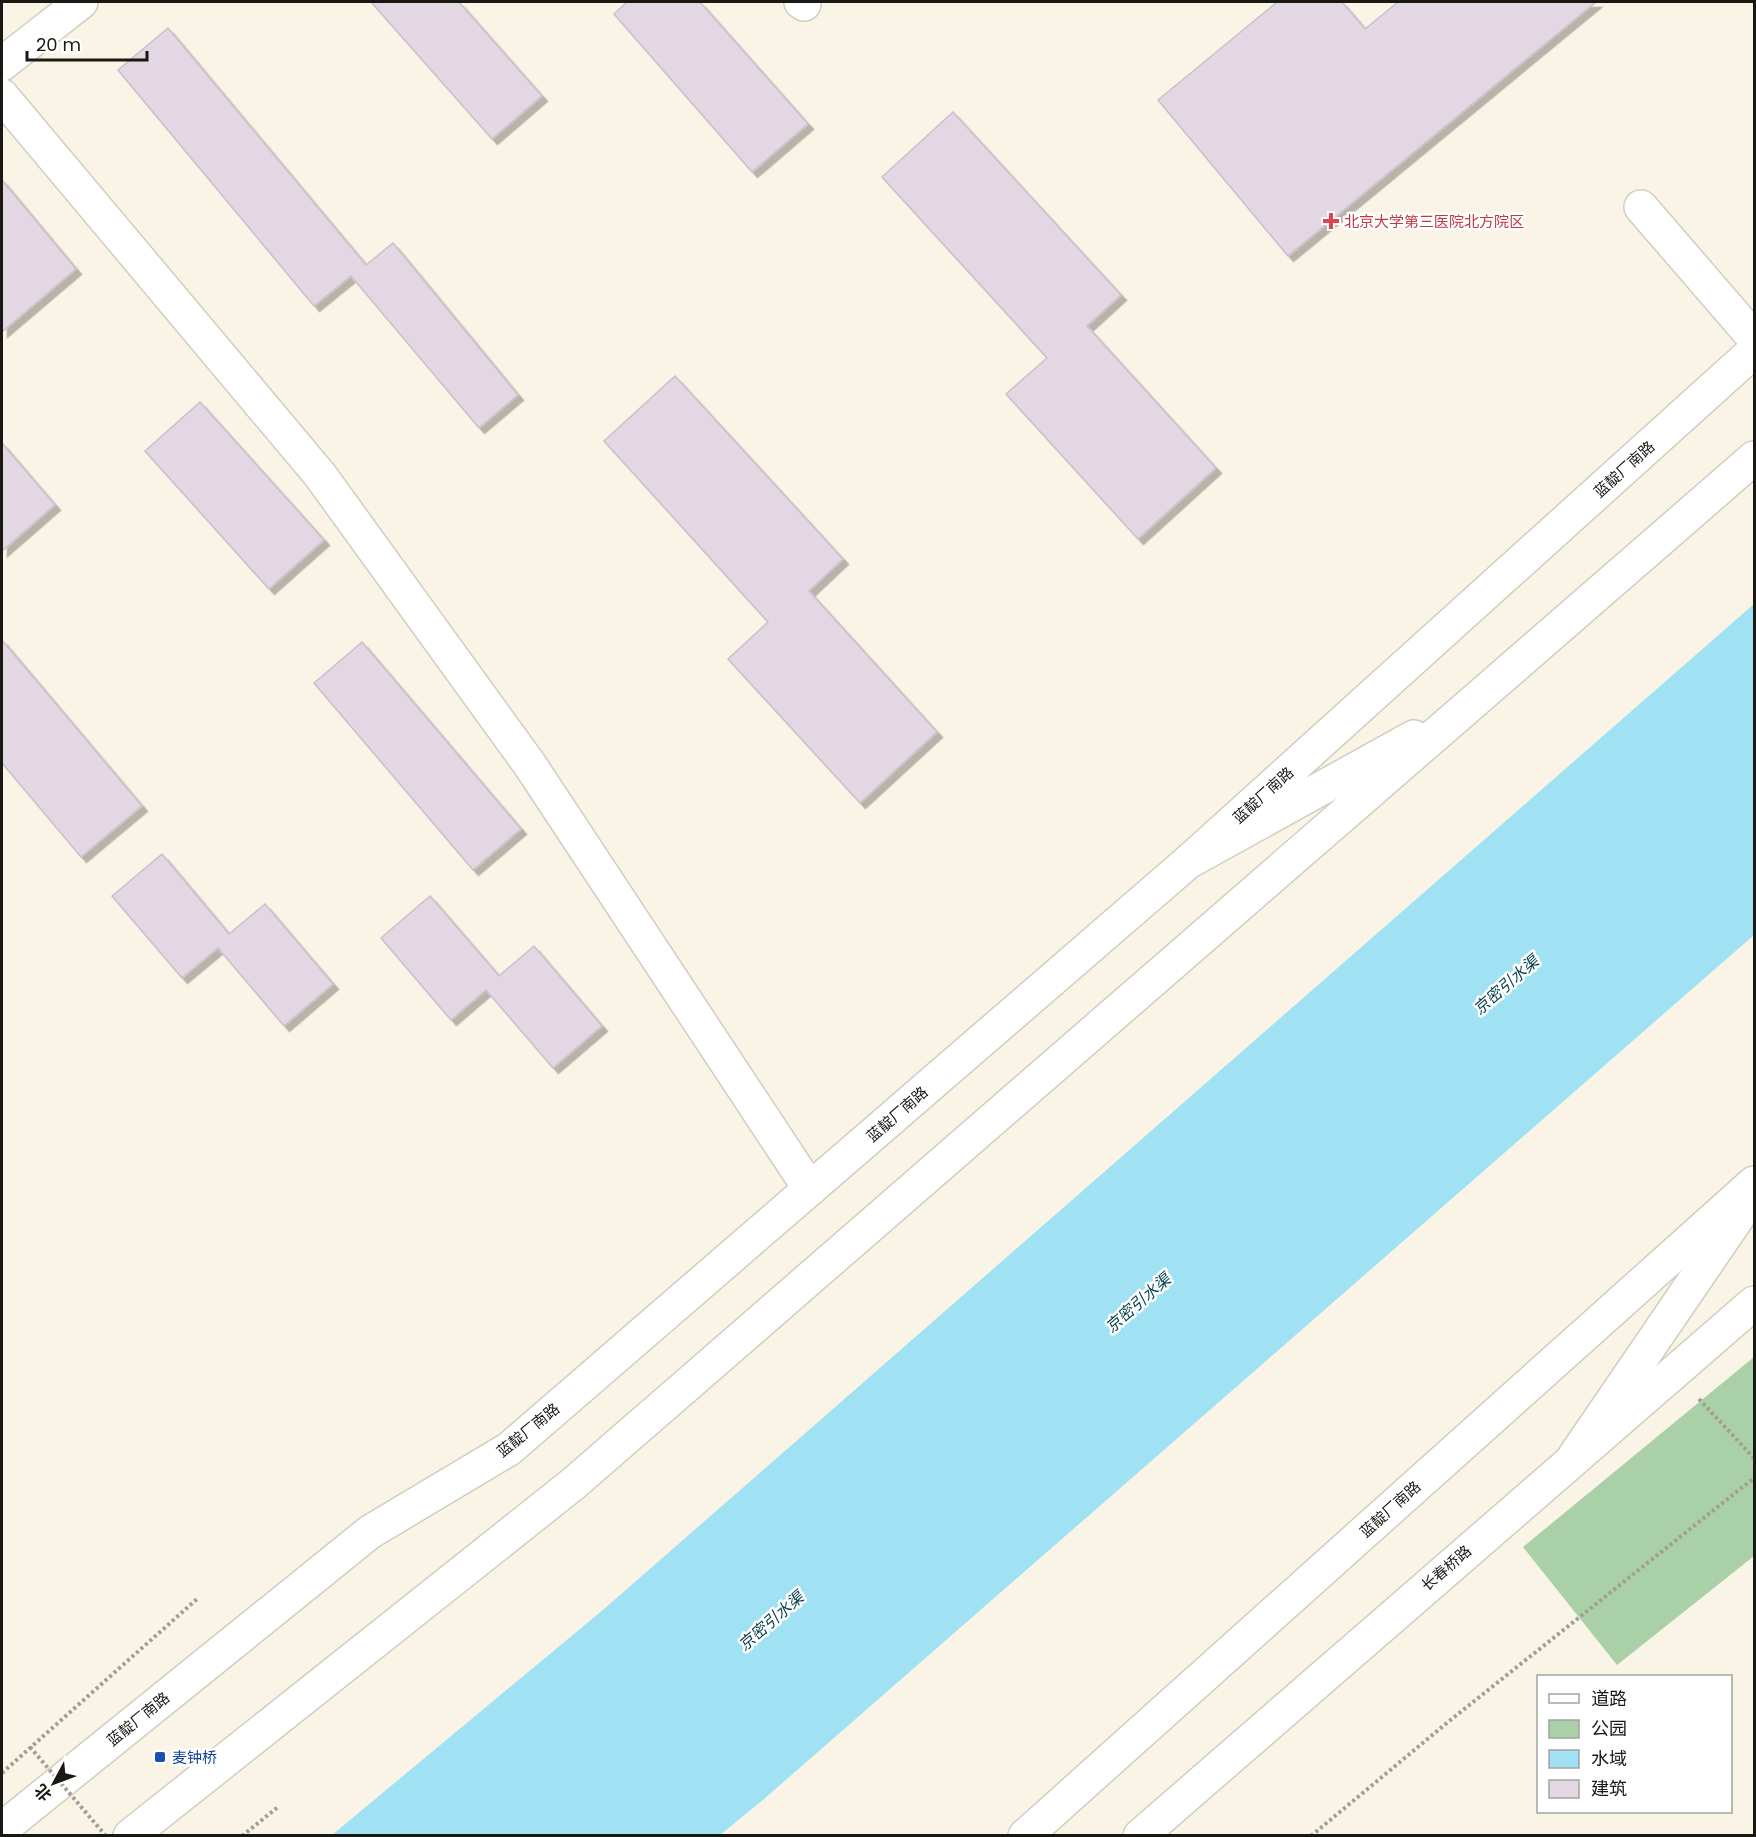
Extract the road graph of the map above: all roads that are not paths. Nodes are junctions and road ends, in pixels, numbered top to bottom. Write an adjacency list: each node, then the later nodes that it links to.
1 (81, 2): 2 (main road)
2 (2, 64)
3 (2, 96): 11 (main road)
4 (1641, 207): 5 (main road)
5 (1755, 338)
6 (1755, 351): 9 (main road, 蓝靛厂南路)
7 (1755, 458): 8 (main road)
8 (1473, 704): 9 (main road); 16 (main road)
9 (1188, 862): 11 (main road, 蓝靛厂南路)
10 (1755, 1183): 17 (main road, 蓝靛厂南路)
11 (810, 1189): 15 (main road, 蓝靛厂南路)
12 (1755, 1192): 14 (main road)
13 (1755, 1303): 14 (main road, 长春桥路)
14 (1574, 1457): 18 (main road, 长春桥路)
15 (2, 1829)
16 (130, 1836)
17 (1025, 1836)
18 (1140, 1836)

